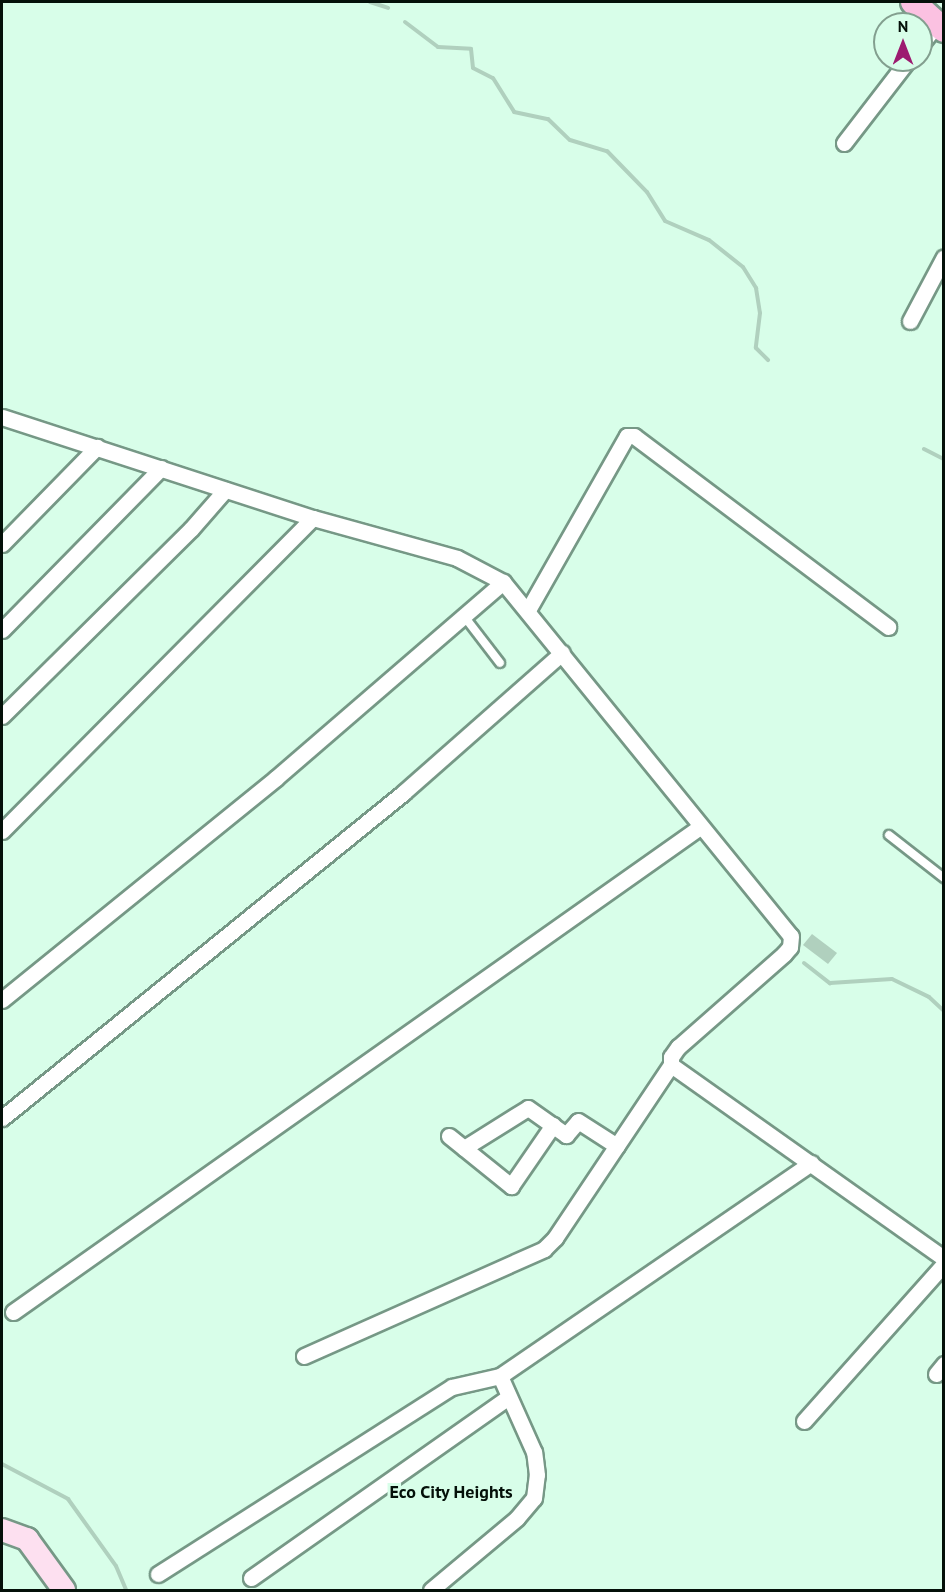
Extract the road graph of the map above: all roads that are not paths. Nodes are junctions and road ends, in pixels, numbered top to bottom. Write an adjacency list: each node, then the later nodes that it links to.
1 (913, 2): 2 (main road)
2 (940, 27)
3 (899, 72): 4 (street)
4 (844, 143)
5 (944, 257): 6 (street)
6 (909, 321)
7 (2, 417): 8 (street)
8 (97, 447): 9 (street); 12 (street)
9 (161, 468): 10 (street); 17 (street)
10 (225, 489): 11 (street); 20 (street)
11 (313, 518): 13 (street); 22 (street)
12 (2, 544)
13 (503, 582): 14 (street); 15 (street)
14 (528, 610): 16 (street); 18 (street)
15 (465, 616): 19 (lane); 25 (street)
16 (888, 627)
17 (2, 630)
18 (562, 653): 21 (street); 27 (street)
19 (500, 663)
20 (2, 716)
21 (700, 827): 26 (street); 35 (street)
22 (2, 831)
23 (889, 835): 24 (lane)
24 (944, 878)
25 (2, 1000)
26 (671, 1065): 30 (street); 32 (street)
27 (2, 1118)
28 (553, 1125): 30 (street); 31 (street); 31 (street)
29 (449, 1136): 31 (street)
30 (617, 1146): 36 (street)
31 (464, 1148)
32 (811, 1163): 33 (street); 37 (street)
33 (944, 1258)
34 (944, 1264): 39 (street)
35 (13, 1312)
36 (304, 1356)
37 (500, 1376): 38 (street); 41 (street)
38 (509, 1397): 42 (street); 44 (street)
39 (804, 1421)
40 (2, 1530): 43 (street)
41 (158, 1574)
42 (251, 1578)
43 (64, 1590)
44 (431, 1590)

